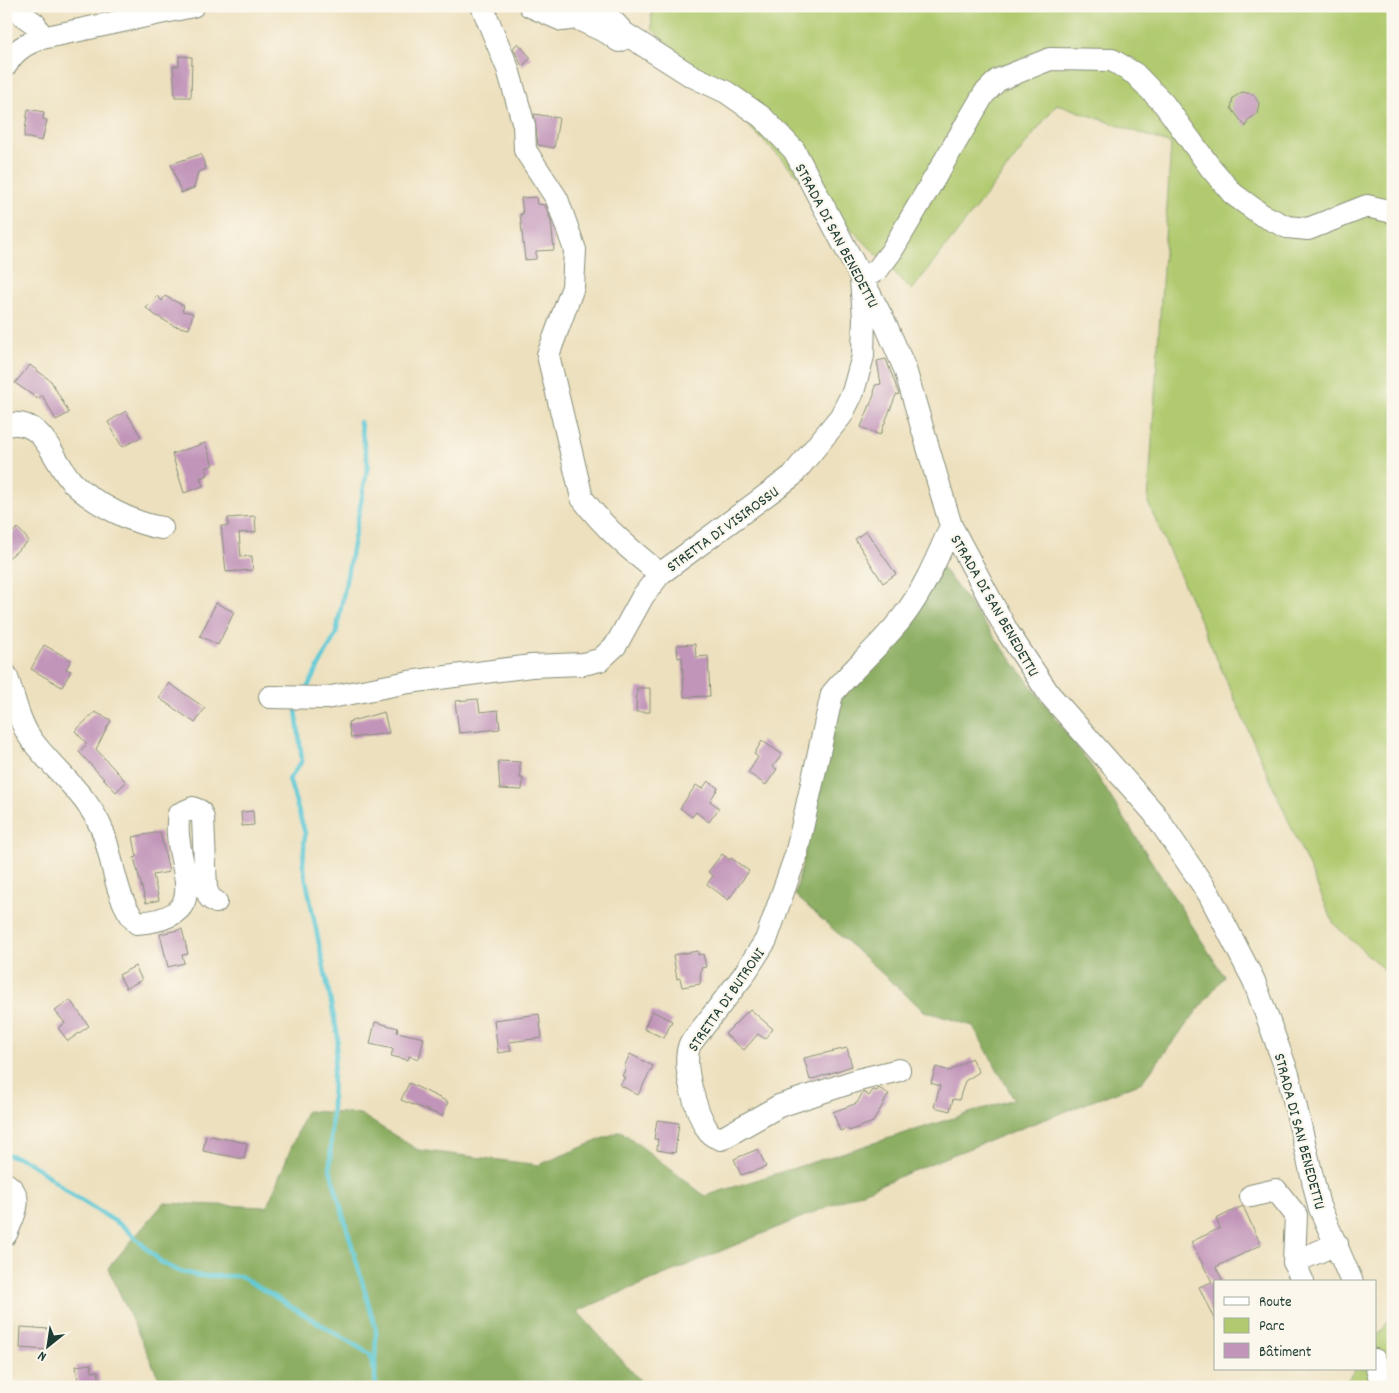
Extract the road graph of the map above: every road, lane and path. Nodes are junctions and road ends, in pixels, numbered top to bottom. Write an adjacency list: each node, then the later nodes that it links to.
1 (10, 6): 7 (street)
2 (193, 6): 7 (street)
3 (482, 6): 15 (street)
4 (530, 6): 6 (street)
5 (599, 6): 8 (street, STRADA DI SAN BENEDETTU)
6 (581, 12): 8 (street)
7 (42, 38): 9 (street)
8 (645, 48): 11 (street, STRADA DI SAN BENEDETTU)
9 (6, 65)
10 (1393, 212): 11 (street)
11 (861, 280): 13 (street, STRADA DI SAN BENEDETTU); 15 (street, STRETTA DI VISIROSSU)
12 (6, 425): 14 (street)
13 (950, 526): 19 (street, STRETTA DI BUTRONI); 23 (street, STRADA DI SAN BENEDETTU)
14 (162, 528)
15 (660, 574): 17 (street, STRETTA DI VISIROSSU)
16 (6, 676): 18 (street)
17 (270, 697)
18 (216, 902)
19 (899, 1070)
20 (6, 1184): 22 (street)
21 (1251, 1196): 24 (street)
22 (6, 1234)
23 (1337, 1244): 24 (street); 25 (street, STRADA DI SAN BENEDETTU)
24 (1298, 1272)
25 (1351, 1280)
26 (1376, 1364): 27 (street)
27 (1382, 1387)

